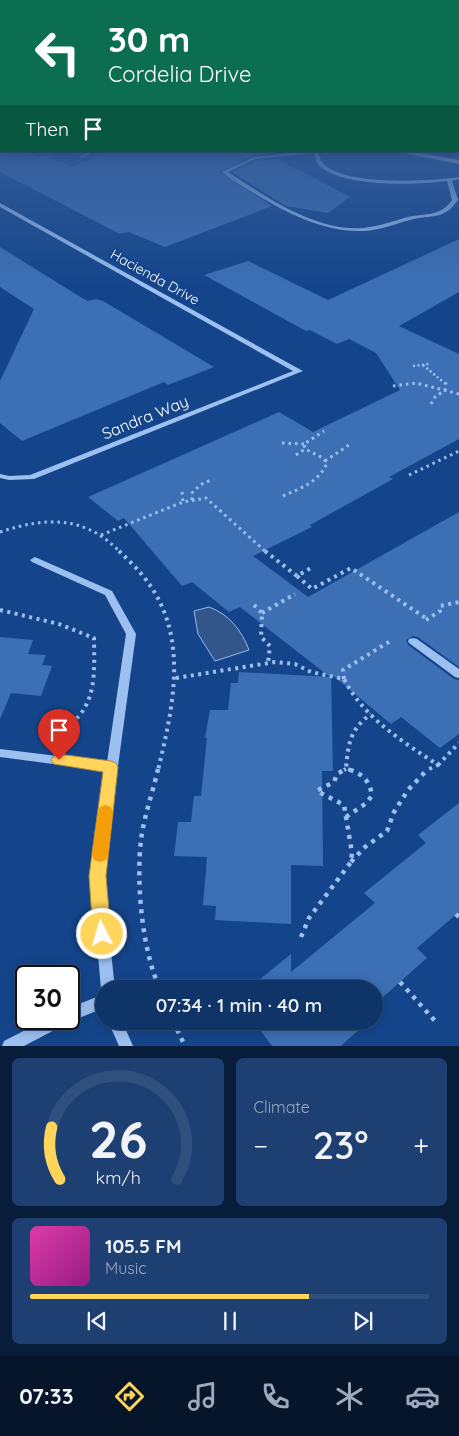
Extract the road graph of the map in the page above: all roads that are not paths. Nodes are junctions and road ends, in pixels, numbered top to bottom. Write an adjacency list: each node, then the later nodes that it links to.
1 (249, 188): 2 (street)
2 (451, 188)
3 (0, 205): 4 (street, Hacienda Drive)
4 (299, 371): 5 (street, Sandra Way)
5 (0, 476)
6 (35, 560): 10 (street)
7 (413, 641): 8 (street)
8 (459, 674)
9 (0, 752): 10 (street)
10 (111, 767): 11 (street)
11 (107, 980)
12 (95, 1005): 13 (street)
13 (80, 1011)
14 (40, 1030): 16 (street)
15 (119, 1030): 17 (street)
16 (9, 1046)
17 (126, 1046)

